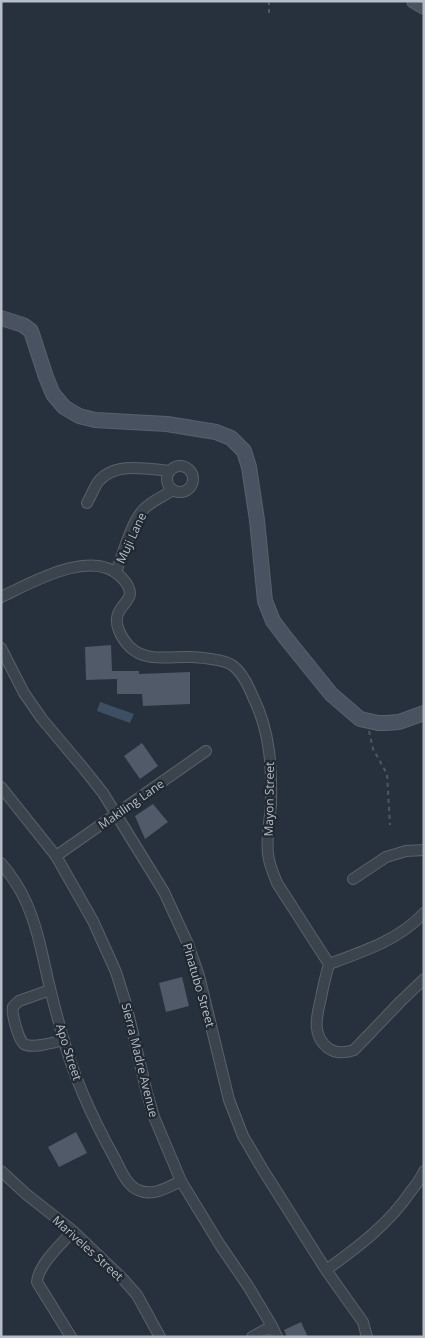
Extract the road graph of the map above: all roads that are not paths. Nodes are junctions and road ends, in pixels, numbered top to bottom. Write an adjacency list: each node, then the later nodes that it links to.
1 (414, 1): 2 (street)
2 (424, 7)
3 (1, 318): 10 (street)
4 (170, 470): 5 (street); 5 (street); 6 (street)
5 (173, 490): 7 (street, Muji Lane)
6 (87, 503)
7 (116, 572): 8 (street); 19 (street, Mayon Street)
8 (1, 597)
9 (1, 648): 13 (street, Pinatubo Street)
10 (424, 713)
11 (206, 751): 13 (street, Makiling Lane)
12 (1, 786): 15 (street, Sierra Madre Avenue)
13 (116, 814): 15 (street, Makiling Lane); 27 (street, Pinatubo Street)
14 (424, 850): 17 (street)
15 (56, 856): 25 (street, Sierra Madre Avenue)
16 (1, 863): 21 (street, Apo Street)
17 (353, 880)
18 (424, 914): 19 (street)
19 (329, 964): 20 (street)
20 (424, 979)
21 (50, 990): 22 (street, Apo Street); 22 (street)
22 (64, 1040): 25 (street, Apo Street)
23 (1, 1171): 26 (street, Mariveles Street)
24 (423, 1174): 27 (street)
25 (181, 1181): 28 (street, Sierra Madre Avenue)
26 (72, 1231): 29 (street); 30 (street, Mariveles Street)
27 (326, 1270): 33 (street, Pinatubo Street)
28 (272, 1326): 31 (street); 32 (street, Sierra Madre Avenue)
29 (71, 1337)
30 (160, 1337)
31 (252, 1337)
32 (277, 1337)
33 (367, 1337)

